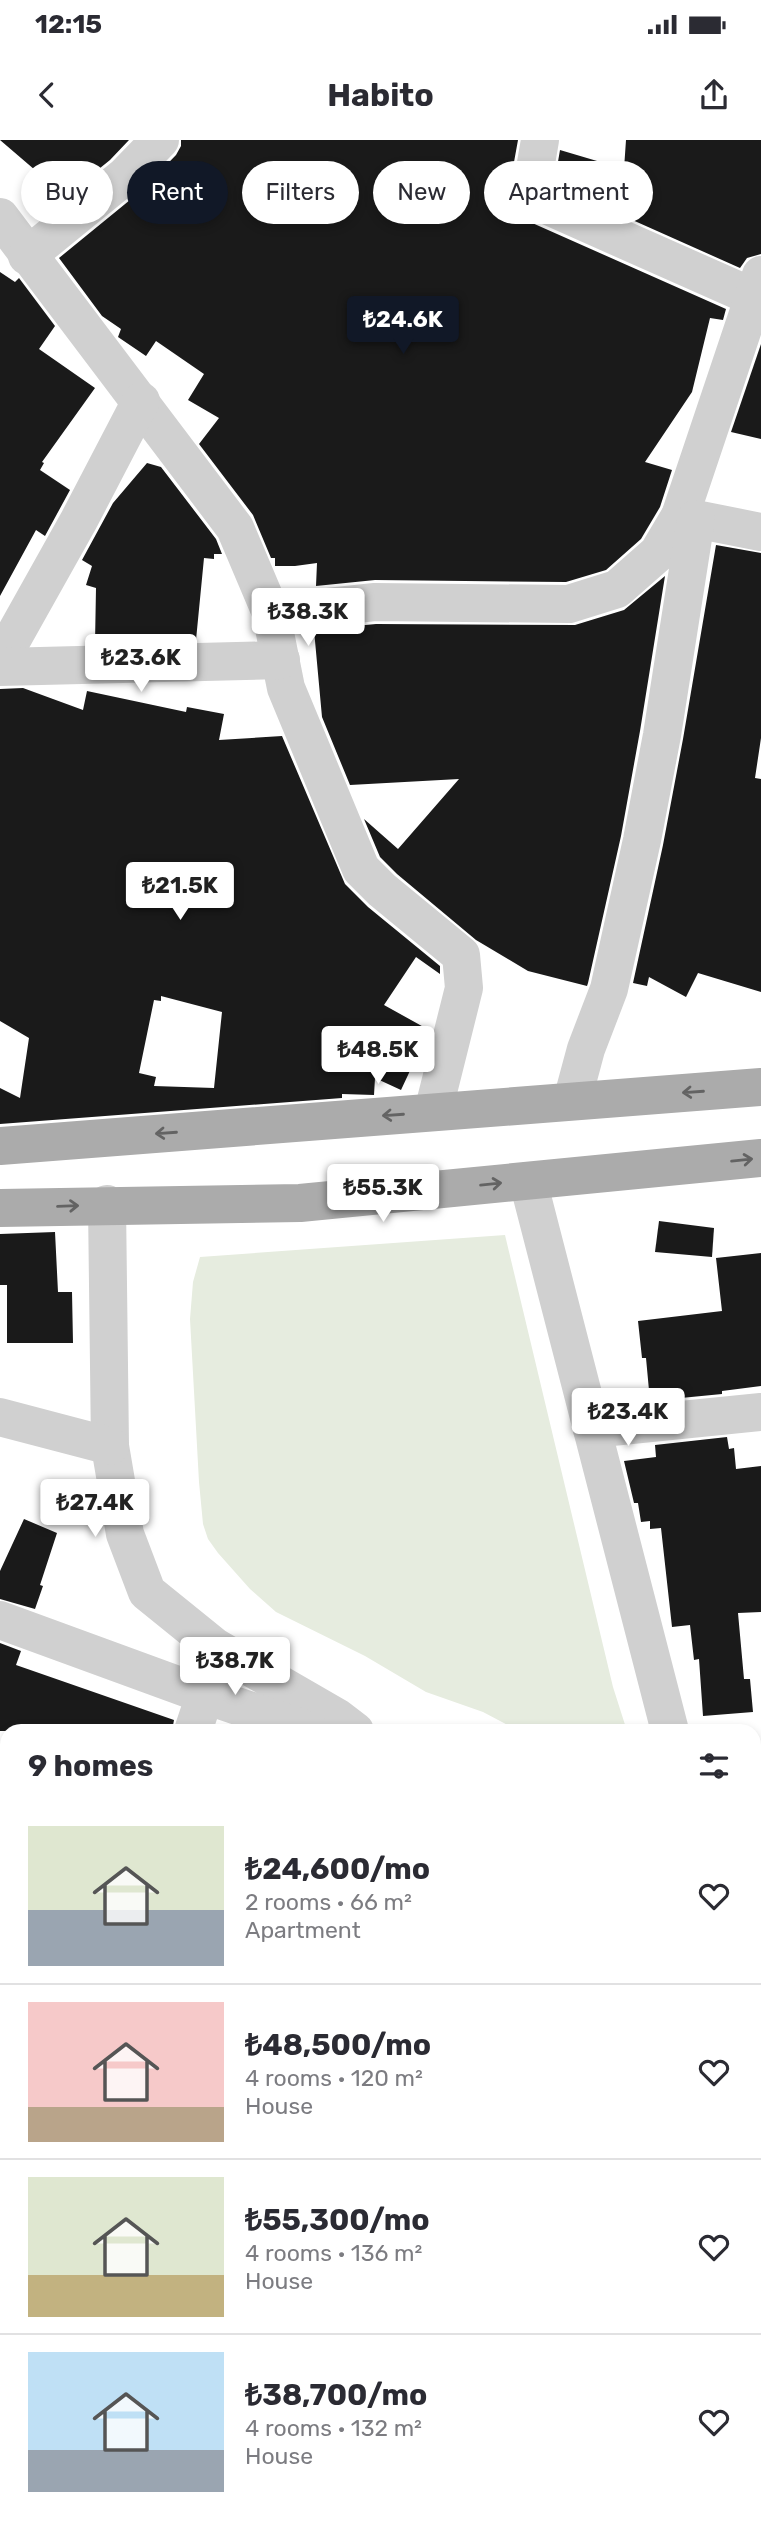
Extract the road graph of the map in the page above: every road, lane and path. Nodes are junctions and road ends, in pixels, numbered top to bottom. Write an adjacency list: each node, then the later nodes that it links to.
1 (160, 140): 4 (street)
2 (540, 140): 5 (street)
3 (0, 217): 4 (street)
4 (27, 256): 6 (street)
5 (758, 286): 7 (street)
6 (141, 401): 9 (street); 11 (street)
7 (688, 518): 8 (street); 9 (street); 14 (street)
8 (761, 532)
9 (271, 613): 10 (street)
10 (281, 660): 12 (street); 15 (street)
11 (0, 662)
12 (0, 667)
13 (761, 1087): 14 (main road, one-way to 14)
14 (572, 1101): 15 (main road)
15 (433, 1112): 16 (main road, one-way to 16)
16 (0, 1146)
17 (761, 1158): 18 (main road, one-way to 17)
18 (528, 1181): 19 (main road, one-way to 18); 23 (street)
19 (107, 1205): 20 (main road, one-way to 19); 24 (street)
20 (0, 1208)
21 (761, 1412): 23 (street)
22 (0, 1417): 24 (street)
23 (592, 1429): 31 (street)
24 (110, 1446): 26 (street)
25 (0, 1620): 27 (street)
26 (215, 1647): 27 (street); 30 (street)
27 (205, 1695): 28 (street); 29 (street)
28 (195, 1724)
29 (290, 1724)
30 (346, 1724)
31 (668, 1724)

